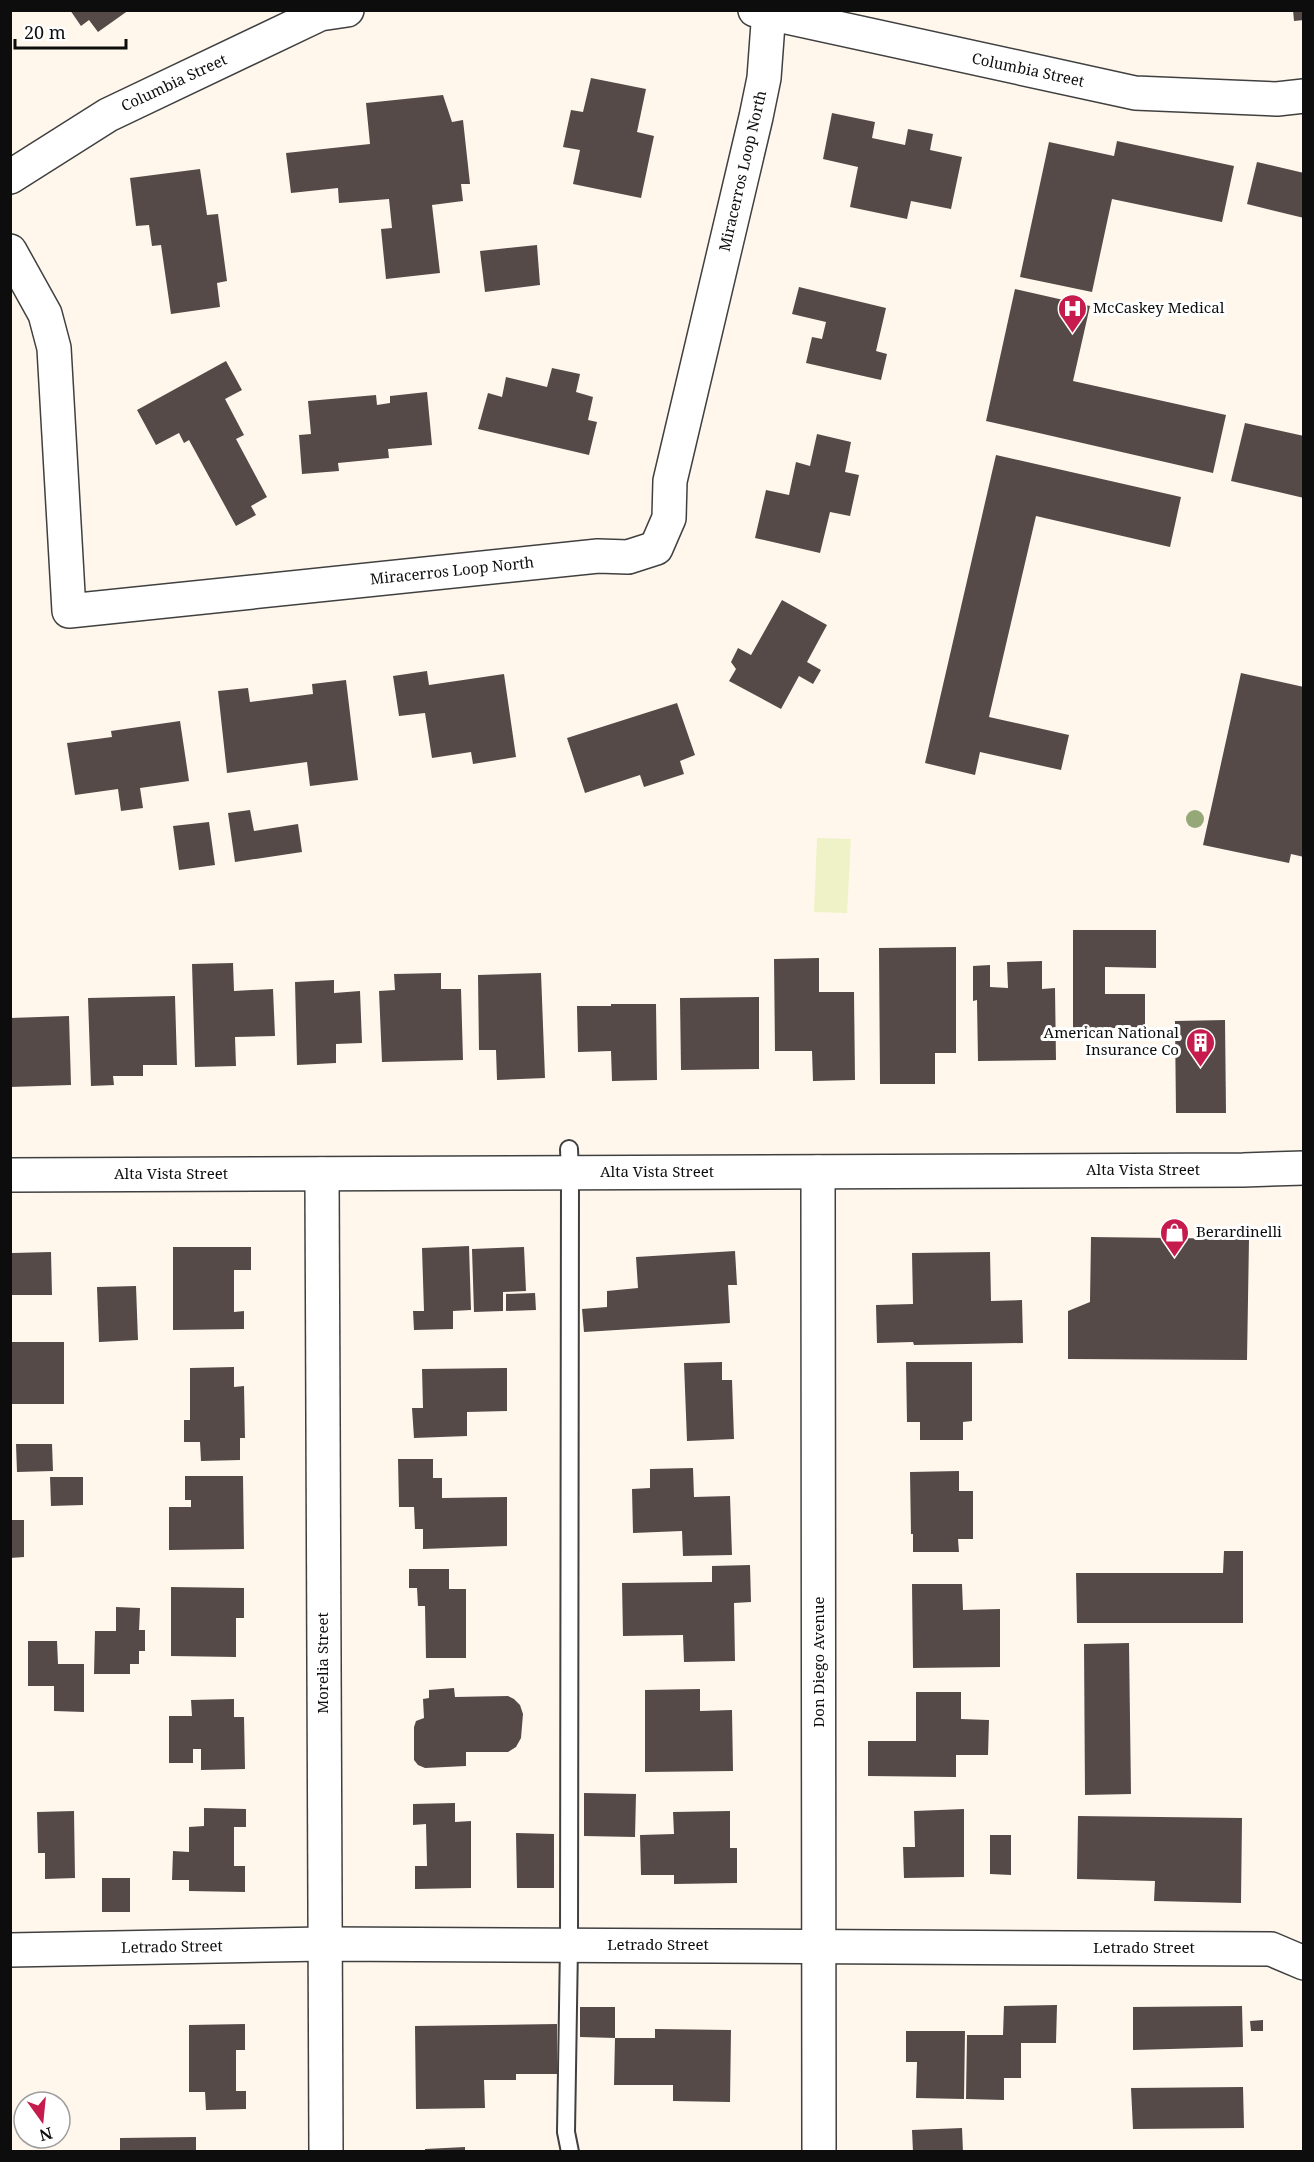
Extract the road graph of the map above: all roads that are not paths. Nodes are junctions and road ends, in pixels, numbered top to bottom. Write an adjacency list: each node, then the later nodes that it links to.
1 (764, 11): 3 (street, Columbia Street); 5 (street, Miracerros Loop North)
2 (329, 12): 4 (street, Columbia Street)
3 (1304, 96)
4 (10, 177)
5 (10, 251)
6 (569, 1161): 8 (street, Alta Vista Street); 9 (street, Alta Vista Street); 12 (lane)
7 (1304, 1168): 8 (street, Alta Vista Street)
8 (818, 1172): 13 (street, Don Diego Avenue)
9 (322, 1174): 10 (street, Alta Vista Street); 11 (street, Morelia Street)
10 (10, 1175)
11 (324, 1944): 12 (street, Letrado Street); 14 (street, Letrado Street); 16 (street, Morelia Street)
12 (569, 1945): 13 (street, Letrado Street); 17 (lane)
13 (819, 1945): 15 (street, Letrado Street); 18 (street, Don Diego Avenue)
14 (10, 1950)
15 (1304, 1963)
16 (326, 2151)
17 (570, 2151)
18 (819, 2151)

